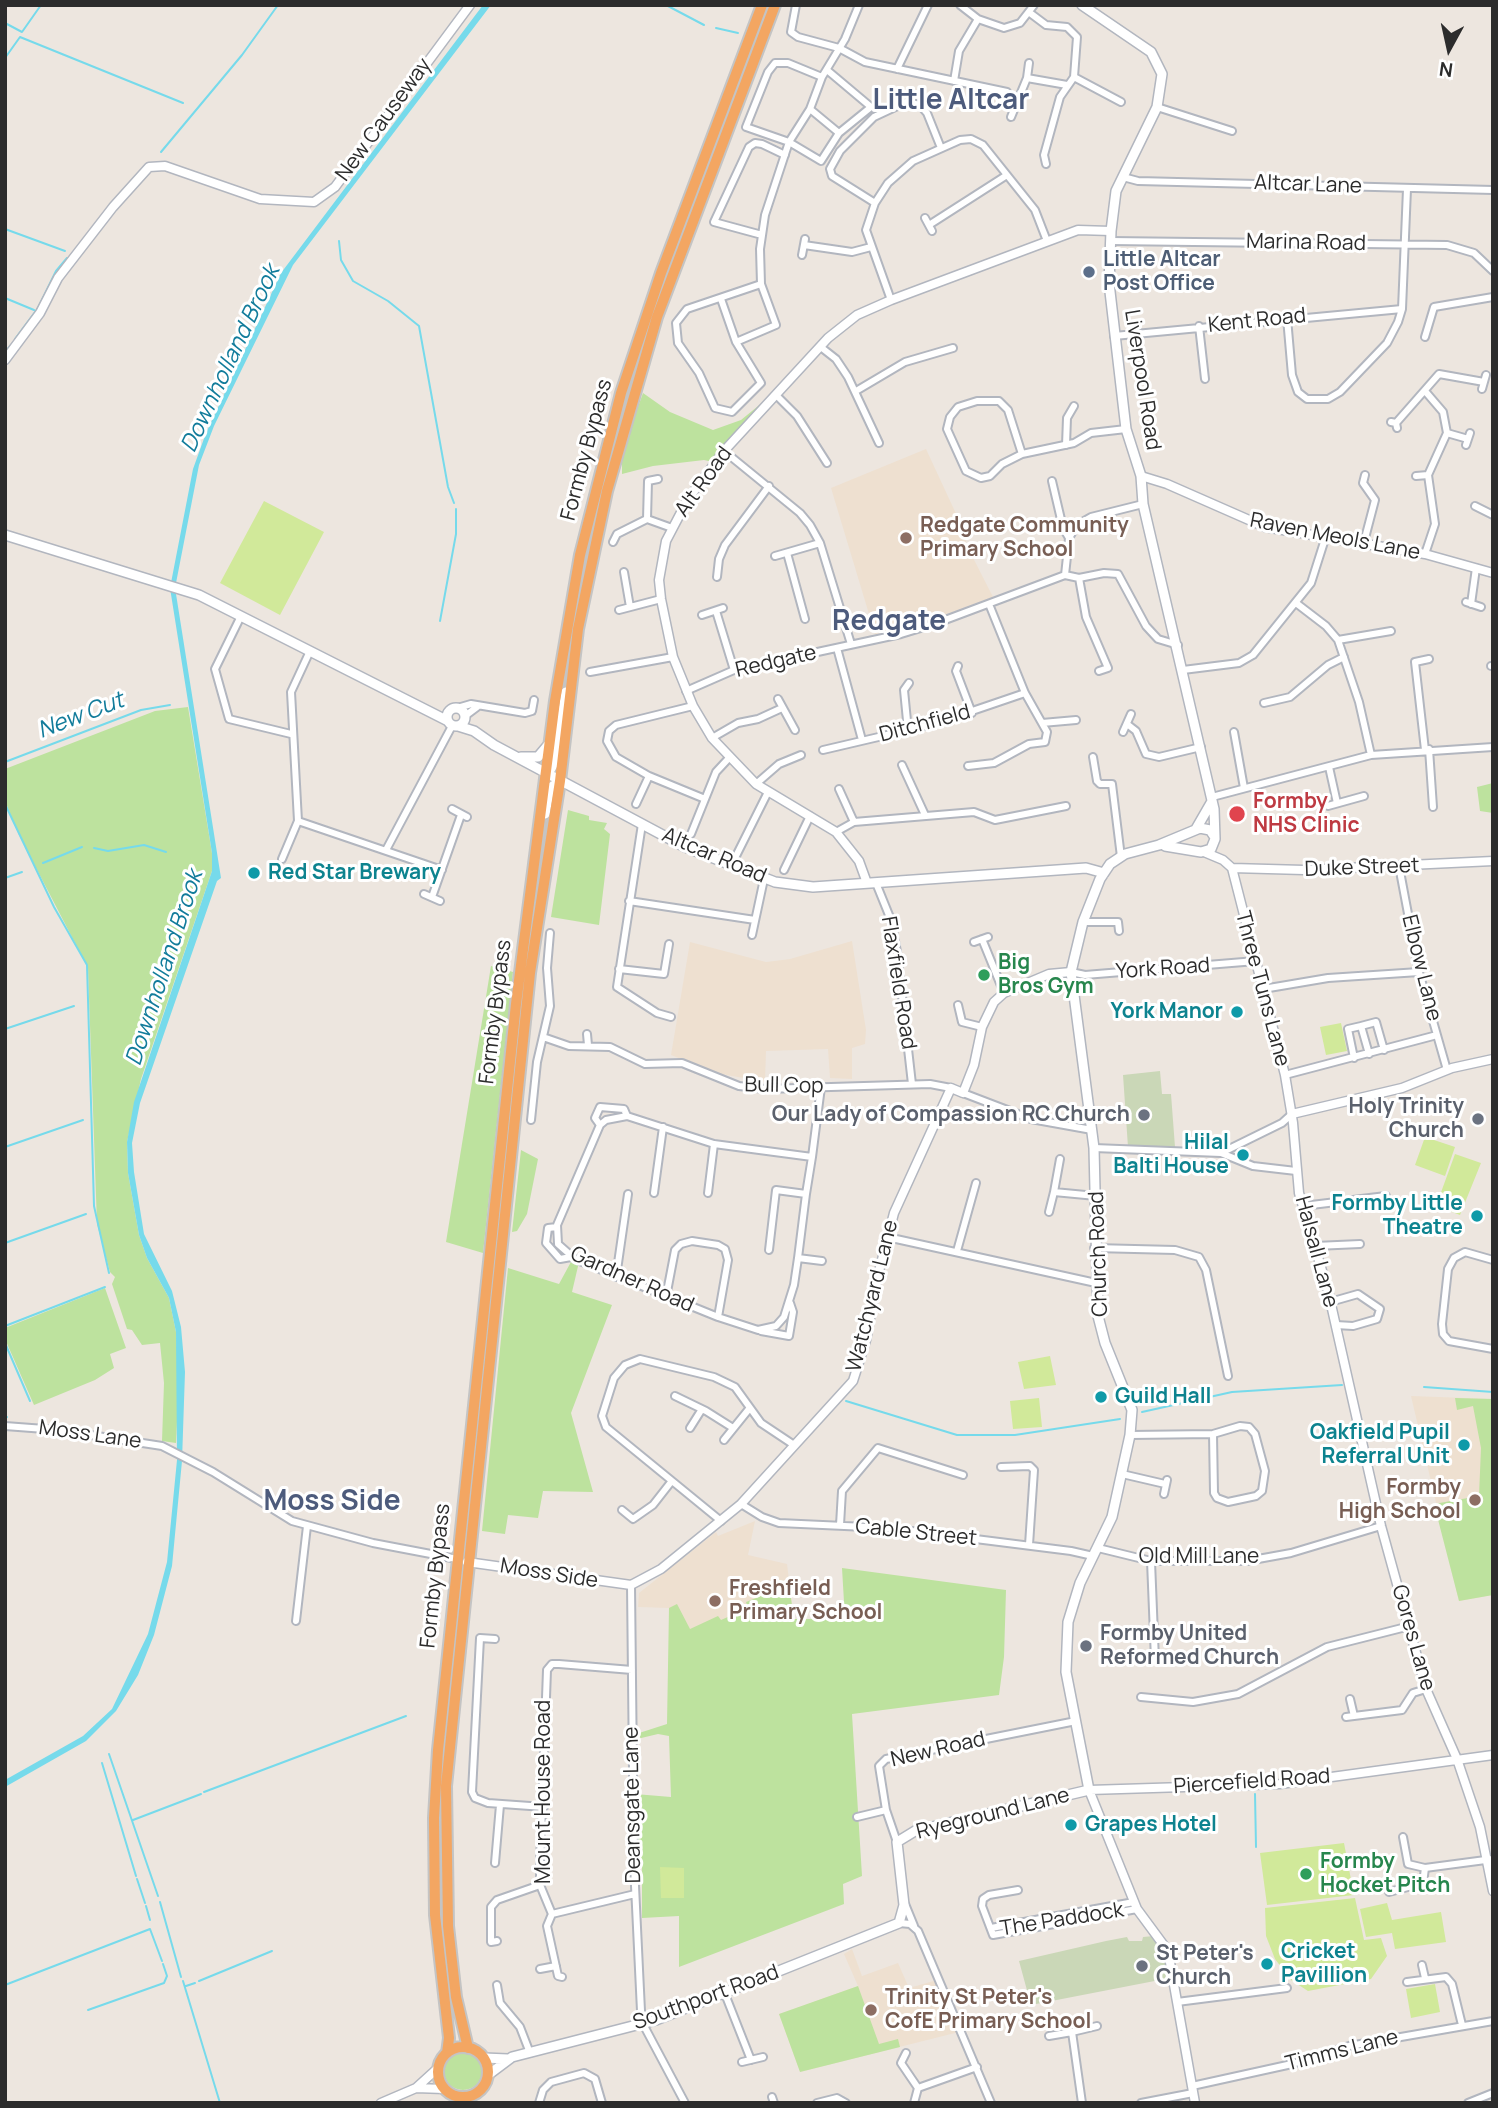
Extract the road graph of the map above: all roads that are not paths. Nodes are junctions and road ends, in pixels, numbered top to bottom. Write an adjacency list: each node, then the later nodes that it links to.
1 (470, 5): 59 (street, New Causeway)
2 (762, 5): 150 (highway, Formby Bypass)
3 (775, 5): 121 (highway, Formby Bypass)
4 (796, 5): 13 (street)
5 (859, 5): 13 (street)
6 (928, 5): 15 (street)
7 (960, 5): 10 (street)
8 (1034, 5): 11 (street)
9 (1082, 5): 24 (main road, Liverpool Road)
10 (970, 8): 12 (street)
11 (1030, 13): 12 (street); 18 (street)
12 (978, 19): 20 (street)
13 (839, 48): 15 (street); 16 (street)
14 (1029, 63): 19 (street)
15 (897, 69): 20 (street)
16 (827, 70): 17 (street); 28 (street)
17 (822, 77): 25 (street); 29 (street)
18 (1074, 77): 21 (street); 23 (street)
19 (1027, 78): 21 (street); 26 (street)
20 (954, 81): 22 (street)
21 (1068, 85): 32 (street)
22 (1007, 92)
23 (1121, 102)
24 (1157, 107): 27 (street); 34 (main road, Liverpool Road)
25 (810, 108): 28 (street); 29 (street)
26 (1011, 117)
27 (1232, 131)
28 (839, 132): 29 (street)
29 (789, 142): 31 (street)
30 (941, 148): 33 (street); 37 (street); 37 (street)
31 (785, 155): 40 (street); 40 (street)
32 (1046, 164)
33 (1007, 175): 38 (street); 41 (street)
34 (1123, 177): 35 (street, Altcar Lane); 39 (main road, Liverpool Road)
35 (1407, 189): 36 (street, Altcar Lane); 43 (street)
36 (1493, 190)
37 (875, 203): 44 (street)
38 (929, 225)
39 (1111, 231): 41 (street, Alt Road); 42 (main road, Liverpool Road)
40 (762, 235): 47 (street)
41 (1047, 241): 50 (street, Alt Road)
42 (1110, 241): 43 (street, Marina Road); 54 (main road, Liverpool Road)
43 (1405, 244): 46 (street, Marina Road); 51 (street)
44 (870, 247): 45 (street); 50 (street)
45 (802, 255)
46 (1493, 271)
47 (761, 284): 49 (street); 56 (street)
48 (1493, 297): 55 (street)
49 (721, 299): 56 (street); 56 (street)
50 (891, 300): 57 (street, Alt Road)
51 (1402, 309): 52 (street, Kent Road); 52 (street)
52 (1287, 318): 53 (street, Kent Road)
53 (1199, 326): 54 (street, Kent Road); 60 (street)
54 (1113, 336): 67 (main road, Liverpool Road)
55 (1425, 337)
56 (736, 342)
57 (822, 348): 62 (street); 64 (street, Alt Road)
58 (953, 348): 62 (street)
59 (5, 360)
60 (1205, 379)
61 (1484, 382): 63 (street)
62 (856, 391): 69 (street)
63 (1425, 391): 66 (street); 68 (street)
64 (777, 396): 72 (street, Alt Road); 74 (street)
65 (1073, 406): 71 (street)
66 (1395, 424)
67 (1126, 429): 71 (street); 77 (main road, Liverpool Road)
68 (1447, 433): 70 (street); 76 (street)
69 (878, 437)
70 (1468, 439)
71 (1066, 444): 73 (street)
72 (724, 450): 81 (street); 86 (street, Alt Road)
73 (1022, 454): 73 (street)
74 (827, 463)
75 (1365, 475): 91 (street)
76 (1429, 475): 78 (street); 94 (street)
77 (1141, 476): 82 (main road, Liverpool Road); 89 (street, Raven Meols Lane)
78 (1416, 476)
79 (658, 480): 85 (street)
80 (1052, 481): 88 (street)
81 (769, 486): 92 (street); 100 (street)
82 (1143, 504): 88 (street); 114 (main road, Liverpool Road)
83 (1475, 506): 84 (street)
84 (1493, 515)
85 (647, 519): 86 (street); 90 (street)
86 (671, 528): 102 (street, Alt Road)
87 (5, 536): 109 (main road, Altcar Road)
88 (1069, 538): 99 (street)
89 (1325, 539): 91 (street, Raven Meols Lane); 103 (street)
90 (612, 542)
91 (1364, 542): 94 (street, Raven Meols Lane)
92 (820, 543): 93 (street); 113 (street)
93 (787, 553): 95 (street); 110 (street)
94 (1425, 554): 96 (street, Raven Meols Lane)
95 (775, 555)
96 (1476, 568): 98 (street, Raven Meols Lane); 106 (street)
97 (624, 572): 105 (street)
98 (1493, 573)
99 (1065, 575): 101 (street); 104 (street, Redgate)
100 (718, 577)
101 (1079, 578): 114 (street); 124 (street)
102 (661, 600): 105 (street); 117 (street, Alt Road)
103 (1296, 603): 112 (street); 123 (street)
104 (989, 604): 113 (street, Redgate); 128 (street)
105 (630, 607): 107 (street)
106 (1481, 607)
107 (618, 610)
108 (702, 615): 122 (street)
109 (241, 616): 116 (main road, Altcar Road); 147 (street)
110 (805, 619)
111 (1391, 631): 112 (street)
112 (1338, 640): 118 (street)
113 (850, 644): 115 (street, Redgate)
114 (1178, 645): 123 (main road, Liverpool Road)
115 (837, 648): 122 (street, Redgate); 149 (street)
116 (310, 651): 136 (main road, Altcar Road); 147 (street)
117 (673, 657): 125 (street); 127 (street, Alt Road)
118 (1344, 657): 131 (street); 156 (street)
119 (1429, 659): 154 (street)
120 (955, 668): 137 (street)
121 (573, 670): 163 (main road); 165 (highway, Formby Bypass)
122 (734, 670): 127 (street, Redgate)
123 (1183, 670): 151 (main road, Liverpool Road)
124 (1099, 671)
125 (590, 672)
126 (904, 687): 144 (street)
127 (686, 691): 133 (street, Alt Road)
128 (1025, 693): 137 (street, Ditchfield); 141 (street)
129 (778, 699): 134 (street)
130 (534, 700): 132 (street)
131 (1264, 703)
132 (479, 706): 135 (street); 140 (street)
133 (692, 706): 148 (street, Alt Road); 164 (street)
134 (782, 708): 143 (street); 148 (street)
135 (453, 709): 136 (main road); 140 (main road); 140 (main road)
136 (431, 713): 140 (main road, Altcar Road)
137 (972, 713): 144 (street, Ditchfield)
138 (1131, 714): 142 (street)
139 (1076, 720): 141 (street)
140 (458, 721): 157 (main road, Altcar Road); 191 (street)
141 (1042, 723): 162 (street)
142 (1127, 724): 145 (street); 151 (street)
143 (795, 730)
144 (908, 731): 149 (street, Ditchfield)
145 (1123, 732)
146 (1234, 732): 167 (street)
147 (291, 734): 183 (street)
148 (712, 738): 159 (street, Alt Road)
149 (862, 740): 153 (street, Ditchfield)
150 (549, 744): 157 (main road); 163 (highway, Formby Bypass)
151 (1201, 747): 173 (main road, Liverpool Road)
152 (1493, 747): 154 (street)
153 (823, 749)
154 (1427, 750): 156 (street); 179 (street)
155 (801, 755): 166 (street)
156 (1371, 755): 161 (street)
157 (516, 757): 163 (main road, Altcar Road)
158 (1093, 757): 194 (street)
159 (729, 758): 166 (street, Alt Road); 172 (street)
160 (902, 765): 181 (street)
161 (1329, 767): 167 (street); 174 (street)
162 (974, 768)
163 (545, 773): 165 (main road, Altcar Road); 205 (highway, Formby Bypass)
164 (649, 776): 172 (street); 175 (street)
165 (560, 781): 168 (main road, Altcar Road); 178 (highway, Formby Bypass); 205 (main road)
166 (756, 784): 170 (street, Alt Road)
167 (1244, 788): 173 (street)
168 (578, 790): 178 (main road); 185 (main road, Altcar Road)
169 (842, 792): 184 (street)
170 (767, 793): 182 (street, Alt Road); 193 (street)
171 (1364, 796): 174 (street)
172 (705, 799): 188 (street)
173 (1212, 799): 186 (main road); 189 (main road, Liverpool Road)
174 (1337, 803): 177 (street)
175 (636, 804)
176 (1066, 806): 181 (street)
177 (1328, 806)
178 (555, 807): 309 (highway, Formby Bypass)
179 (1433, 807)
180 (452, 809): 200 (street)
181 (925, 815): 184 (street)
182 (810, 816): 187 (street, Alt Road); 201 (street)
183 (298, 821): 191 (street); 195 (street)
184 (854, 822): 187 (street)
185 (642, 824): 203 (main road, Altcar Road); 209 (street)
186 (1195, 830): 189 (main road); 190 (main road); 192 (main road)
187 (836, 831): 204 (street, Alt Road)
188 (691, 834)
189 (1215, 837): 192 (main road); 196 (street)
190 (1159, 845): 192 (main road); 194 (main road)
191 (386, 850): 200 (street)
192 (1200, 851): 196 (street)
193 (736, 856)
194 (1121, 857): 202 (main road)
195 (282, 859)
196 (1223, 860): 199 (street)
197 (1493, 861): 198 (street, Duke Street)
198 (1399, 866): 199 (street, Duke Street); 220 (street, Elbow Lane)
199 (1232, 868): 217 (street, Three Tuns Lane)
200 (442, 870): 207 (street)
201 (785, 870)
202 (1104, 873): 204 (main road, Altcar Road); 211 (main road, Church Road)
203 (764, 879): 204 (main road, Altcar Road); 210 (street)
204 (871, 883): 237 (street, Flaxfield Road)
205 (531, 884): 309 (highway, Formby Bypass)
206 (424, 894): 207 (street)
207 (432, 897): 208 (street)
208 (440, 901)
209 (629, 901): 210 (street); 218 (street)
210 (755, 920): 214 (street)
211 (1083, 922): 212 (street); 219 (main road, Church Road)
212 (1119, 931)
213 (550, 933): 229 (street)
214 (752, 935)
215 (981, 939): 222 (street)
216 (669, 944): 218 (street)
217 (1256, 961): 219 (street, York Road); 221 (street, Three Tuns Lane)
218 (620, 968): 224 (street)
219 (1071, 972): 222 (street); 246 (main road, Church Road)
220 (1419, 972): 221 (street); 228 (street, Elbow Lane)
221 (1263, 989): 236 (street, Three Tuns Lane)
222 (1004, 993): 226 (street)
223 (958, 1005): 226 (street)
224 (671, 1017)
225 (1361, 1026): 231 (street); 232 (street); 233 (street)
226 (982, 1027): 240 (street)
227 (587, 1034): 230 (street)
228 (1437, 1035): 231 (street); 235 (street, Elbow Lane)
229 (542, 1037): 230 (street, Bull Cop); 243 (street)
230 (588, 1045): 238 (street, Bull Cop)
231 (1384, 1050): 232 (street)
232 (1369, 1054): 233 (street)
233 (1354, 1058): 236 (street)
234 (1493, 1059): 235 (street)
235 (1447, 1069): 242 (street)
236 (1285, 1075): 242 (street, Three Tuns Lane)
237 (912, 1084): 238 (street, Bull Cop); 239 (street, Bull Cop)
238 (821, 1087): 250 (street, Gardner Road)
239 (951, 1088): 240 (street); 264 (street, Watchyard Lane)
240 (963, 1093): 246 (street)
241 (627, 1116): 244 (street); 244 (street, Gardner Road); 245 (street)
242 (1293, 1118): 249 (street); 252 (street, Halsall Lane)
243 (531, 1120)
244 (600, 1125): 263 (street, Gardner Road)
245 (663, 1127): 247 (street); 255 (street)
246 (1092, 1130): 248 (main road, Church Road)
247 (714, 1144): 250 (street); 256 (street)
248 (1094, 1147): 249 (street); 259 (main road, Church Road)
249 (1221, 1153): 252 (street)
250 (812, 1157): 258 (street, Gardner Road)
251 (1060, 1159): 254 (street)
252 (1296, 1171): 261 (street, Halsall Lane)
253 (976, 1183): 269 (street)
254 (1054, 1192): 259 (street); 262 (street)
255 (654, 1193)
256 (708, 1193)
257 (628, 1194): 274 (street)
258 (806, 1194): 268 (street); 271 (street, Gardner Road)
259 (1096, 1196): 267 (main road, Church Road)
260 (1386, 1196): 261 (street)
261 (1303, 1206): 266 (street, Halsall Lane)
262 (1049, 1212)
263 (557, 1227): 270 (street, Gardner Road); 270 (street)
264 (887, 1237): 269 (street); 294 (street, Watchyard Lane)
265 (1360, 1244): 266 (street)
266 (1315, 1246): 278 (street, Halsall Lane)
267 (1094, 1248): 275 (main road, Church Road); 283 (street)
268 (769, 1250)
269 (957, 1251): 275 (street)
270 (571, 1257): 274 (street, Gardner Road)
271 (798, 1258): 273 (street); 277 (street, Gardner Road)
272 (1493, 1260): 282 (street)
273 (822, 1261)
274 (617, 1276): 276 (street, Gardner Road)
275 (1096, 1283): 292 (main road, Church Road)
276 (666, 1297): 279 (street, Gardner Road); 279 (street)
277 (790, 1301): 281 (street, Gardner Road); 281 (street, Gardner Road)
278 (1330, 1302): 280 (street, Halsall Lane); 280 (street)
279 (718, 1317): 281 (street, Gardner Road)
280 (1336, 1325): 284 (street, Halsall Lane)
281 (758, 1330)
282 (1493, 1349)
283 (1228, 1376)
284 (1348, 1381): 306 (street, Gores Lane)
285 (676, 1396): 286 (street)
286 (702, 1409): 289 (street); 290 (street)
287 (749, 1409): 290 (street); 294 (street); 299 (street)
288 (5, 1426): 295 (street, Moss Lane)
289 (690, 1428)
290 (733, 1429): 293 (street)
291 (1213, 1434): 291 (street); 292 (street)
292 (1130, 1435): 297 (main road, Church Road)
293 (724, 1440)
294 (794, 1445): 301 (street, Watchyard Lane)
295 (185, 1456): 305 (street, Moss Side)
296 (1001, 1467): 307 (street)
297 (1122, 1474): 300 (street); 308 (main road, Church Road)
298 (963, 1475): 304 (street)
299 (671, 1482): 302 (street); 303 (street)
300 (1164, 1494)
301 (741, 1504): 303 (street, Watchyard Lane); 304 (street, Cable Street)
302 (621, 1510)
303 (721, 1521): 311 (street, Watchyard Lane)
304 (840, 1525): 307 (street, Cable Street)
305 (307, 1526): 309 (street, Moss Side); 312 (street)
306 (1381, 1526): 310 (street, Old Mill Lane); 313 (street, Gores Lane)
307 (1029, 1545): 308 (street, Cable Street)
308 (1096, 1552): 310 (street, Old Mill Lane); 320 (main road, Church Road)
309 (462, 1560): 311 (street, Moss Side); 360 (highway, Formby Bypass); 361 (highway, Formby Bypass)
310 (1151, 1560): 315 (street)
311 (631, 1585): 316 (street, Deansgate Lane)
312 (296, 1621)
313 (1410, 1626): 317 (street, Gores Lane); 318 (street)
314 (495, 1639): 324 (street)
315 (1155, 1660)
316 (632, 1670): 325 (street, Mount House Road); 337 (street, Deansgate Lane)
317 (1426, 1689): 319 (street); 322 (street, Gores Lane)
318 (1141, 1697)
319 (1350, 1699)
320 (1076, 1721): 323 (main road, Church Road); 326 (street, New Road)
321 (1493, 1755): 322 (street, Piercefield Road)
322 (1457, 1759): 323 (street, Piercefield Road); 330 (street, Gores Lane)
323 (1089, 1790): 329 (main road, Ryeground Lane); 339 (street)
324 (500, 1805): 325 (street); 331 (street)
325 (544, 1807): 333 (street, Mount House Road)
326 (886, 1810): 327 (street); 329 (street, New Road)
327 (857, 1817)
328 (1404, 1837): 332 (street)
329 (897, 1842): 338 (main road, Ryeground Lane)
330 (1489, 1860): 332 (street); 335 (street, Gores Lane)
331 (495, 1863)
332 (1425, 1868): 336 (street)
333 (540, 1885): 340 (street, Mount House Road); 343 (street)
334 (1018, 1890): 339 (street, The Paddock)
335 (1493, 1891)
336 (1389, 1892)
337 (635, 1894): 340 (street, Mount House Road); 355 (street, Deansgate Lane)
338 (903, 1899): 341 (main road, Ryeground Lane); 342 (street)
339 (1135, 1905): 353 (street)
340 (552, 1914): 345 (street)
341 (899, 1923): 342 (street); 352 (main road, Southport Road)
342 (914, 1926): 369 (street)
343 (497, 1941)
344 (1422, 1965): 348 (street)
345 (556, 1966): 346 (street); 347 (street)
346 (540, 1969)
347 (562, 1977)
348 (1425, 1979): 349 (street); 357 (street)
349 (1407, 1982)
350 (497, 1985): 362 (street)
351 (1287, 1988): 353 (street)
352 (725, 1994): 355 (main road, Southport Road); 367 (street)
353 (1177, 2002): 375 (street)
354 (1493, 2021): 357 (street, Timms Lane)
355 (643, 2024): 362 (main road, Southport Road); 383 (street)
356 (1097, 2025): 358 (street)
357 (1462, 2025): 375 (street, Timms Lane)
358 (1072, 2032): 359 (street); 388 (street)
359 (1049, 2035)
360 (468, 2048): 361 (highway); 365 (highway)
361 (447, 2053): 370 (highway)
362 (530, 2053): 366 (main road, Southport Road)
363 (906, 2053): 373 (street)
364 (763, 2057): 367 (street)
365 (484, 2058): 366 (main road, Southport Road); 371 (highway)
366 (508, 2059): 371 (main road, Southport Road)
367 (751, 2060): 368 (street)
368 (742, 2062)
369 (976, 2067): 373 (street); 387 (street)
370 (438, 2068): 372 (street); 374 (highway)
371 (488, 2075): 376 (highway)
372 (416, 2088): 374 (street); 379 (street)
373 (918, 2088): 386 (street)
374 (444, 2089): 378 (highway)
375 (1192, 2090): 389 (street, Timms Lane); 390 (street)
376 (480, 2091): 378 (highway); 380 (highway)
377 (1493, 2093): 391 (street)
378 (459, 2100)
379 (381, 2103)
380 (479, 2103)
381 (539, 2103): 382 (street)
382 (602, 2103)
383 (685, 2103)
384 (817, 2103): 385 (street)
385 (846, 2103)
386 (914, 2103)
387 (992, 2103)
388 (1082, 2103)
389 (1141, 2103)
390 (1195, 2103)
391 (1468, 2103)

